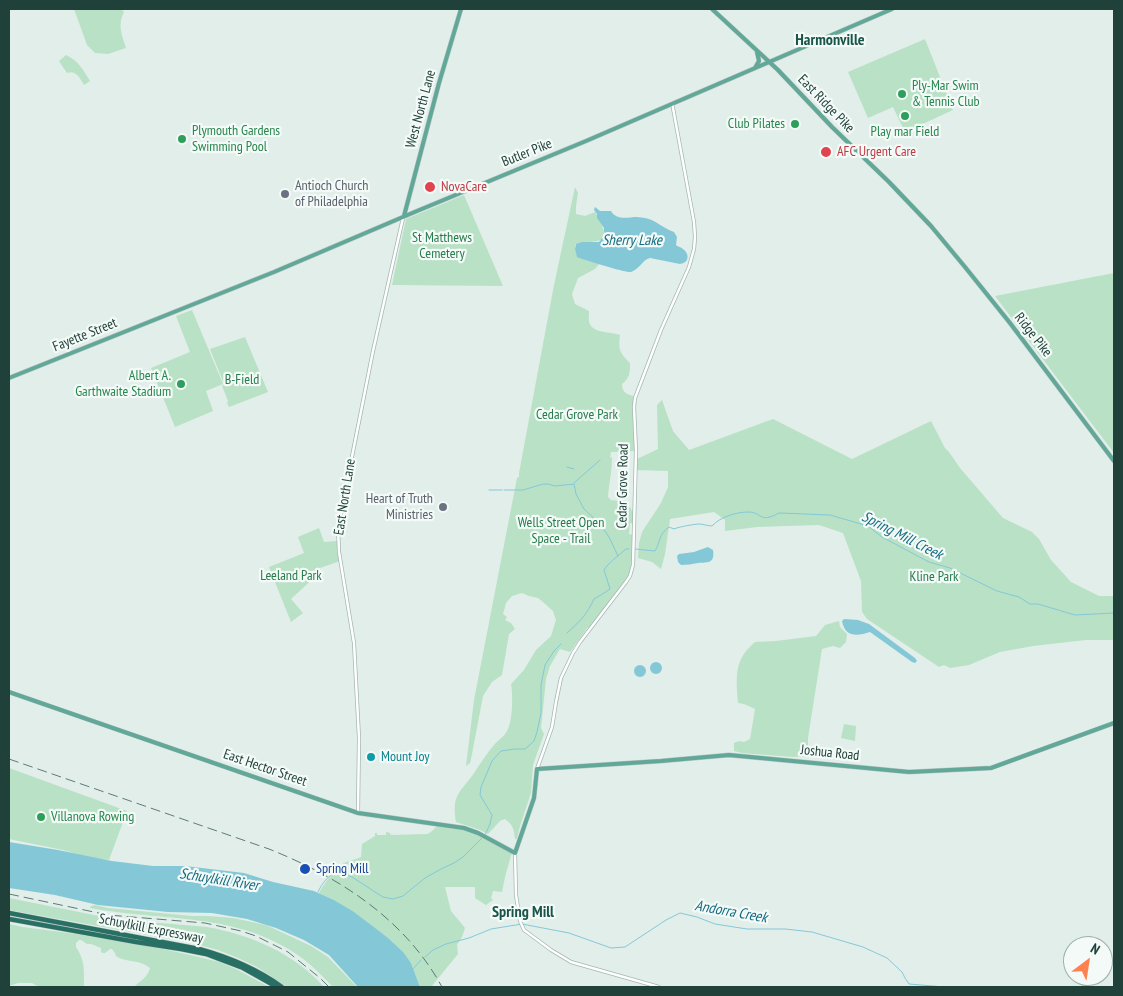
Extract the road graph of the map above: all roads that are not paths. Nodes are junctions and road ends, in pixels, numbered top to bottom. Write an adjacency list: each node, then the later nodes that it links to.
1 (461, 9): 8 (main road, West North Lane)
2 (712, 9): 4 (main road, East Ridge Pike)
3 (892, 9): 5 (main road, Butler Pike)
4 (756, 50): 5 (main road, East Ridge Pike); 6 (main road)
5 (769, 62): 6 (main road, Butler Pike); 9 (main road, East Ridge Pike)
6 (755, 68): 7 (main road, Butler Pike)
7 (673, 104): 8 (main road, Butler Pike); 15 (street, Cedar Grove Road)
8 (404, 216): 10 (main road, Butler Pike); 16 (street, East North Lane)
9 (931, 226): 12 (main road, Ridge Pike)
10 (169, 314): 11 (main road, Fayette Street)
11 (9, 378)
12 (1114, 461)
13 (9, 692): 16 (main road, East Hector Street)
14 (1114, 723): 15 (main road, Joshua Road)
15 (537, 769): 17 (main road, Cedar Grove Road)
16 (358, 813): 17 (main road, East Hector Street)
17 (515, 853): 22 (street)
18 (9, 913): 21 (highway, Schuylkill Expressway)
19 (9, 919): 20 (highway, Schuylkill Expressway)
20 (276, 987)
21 (282, 987)
22 (659, 987)

